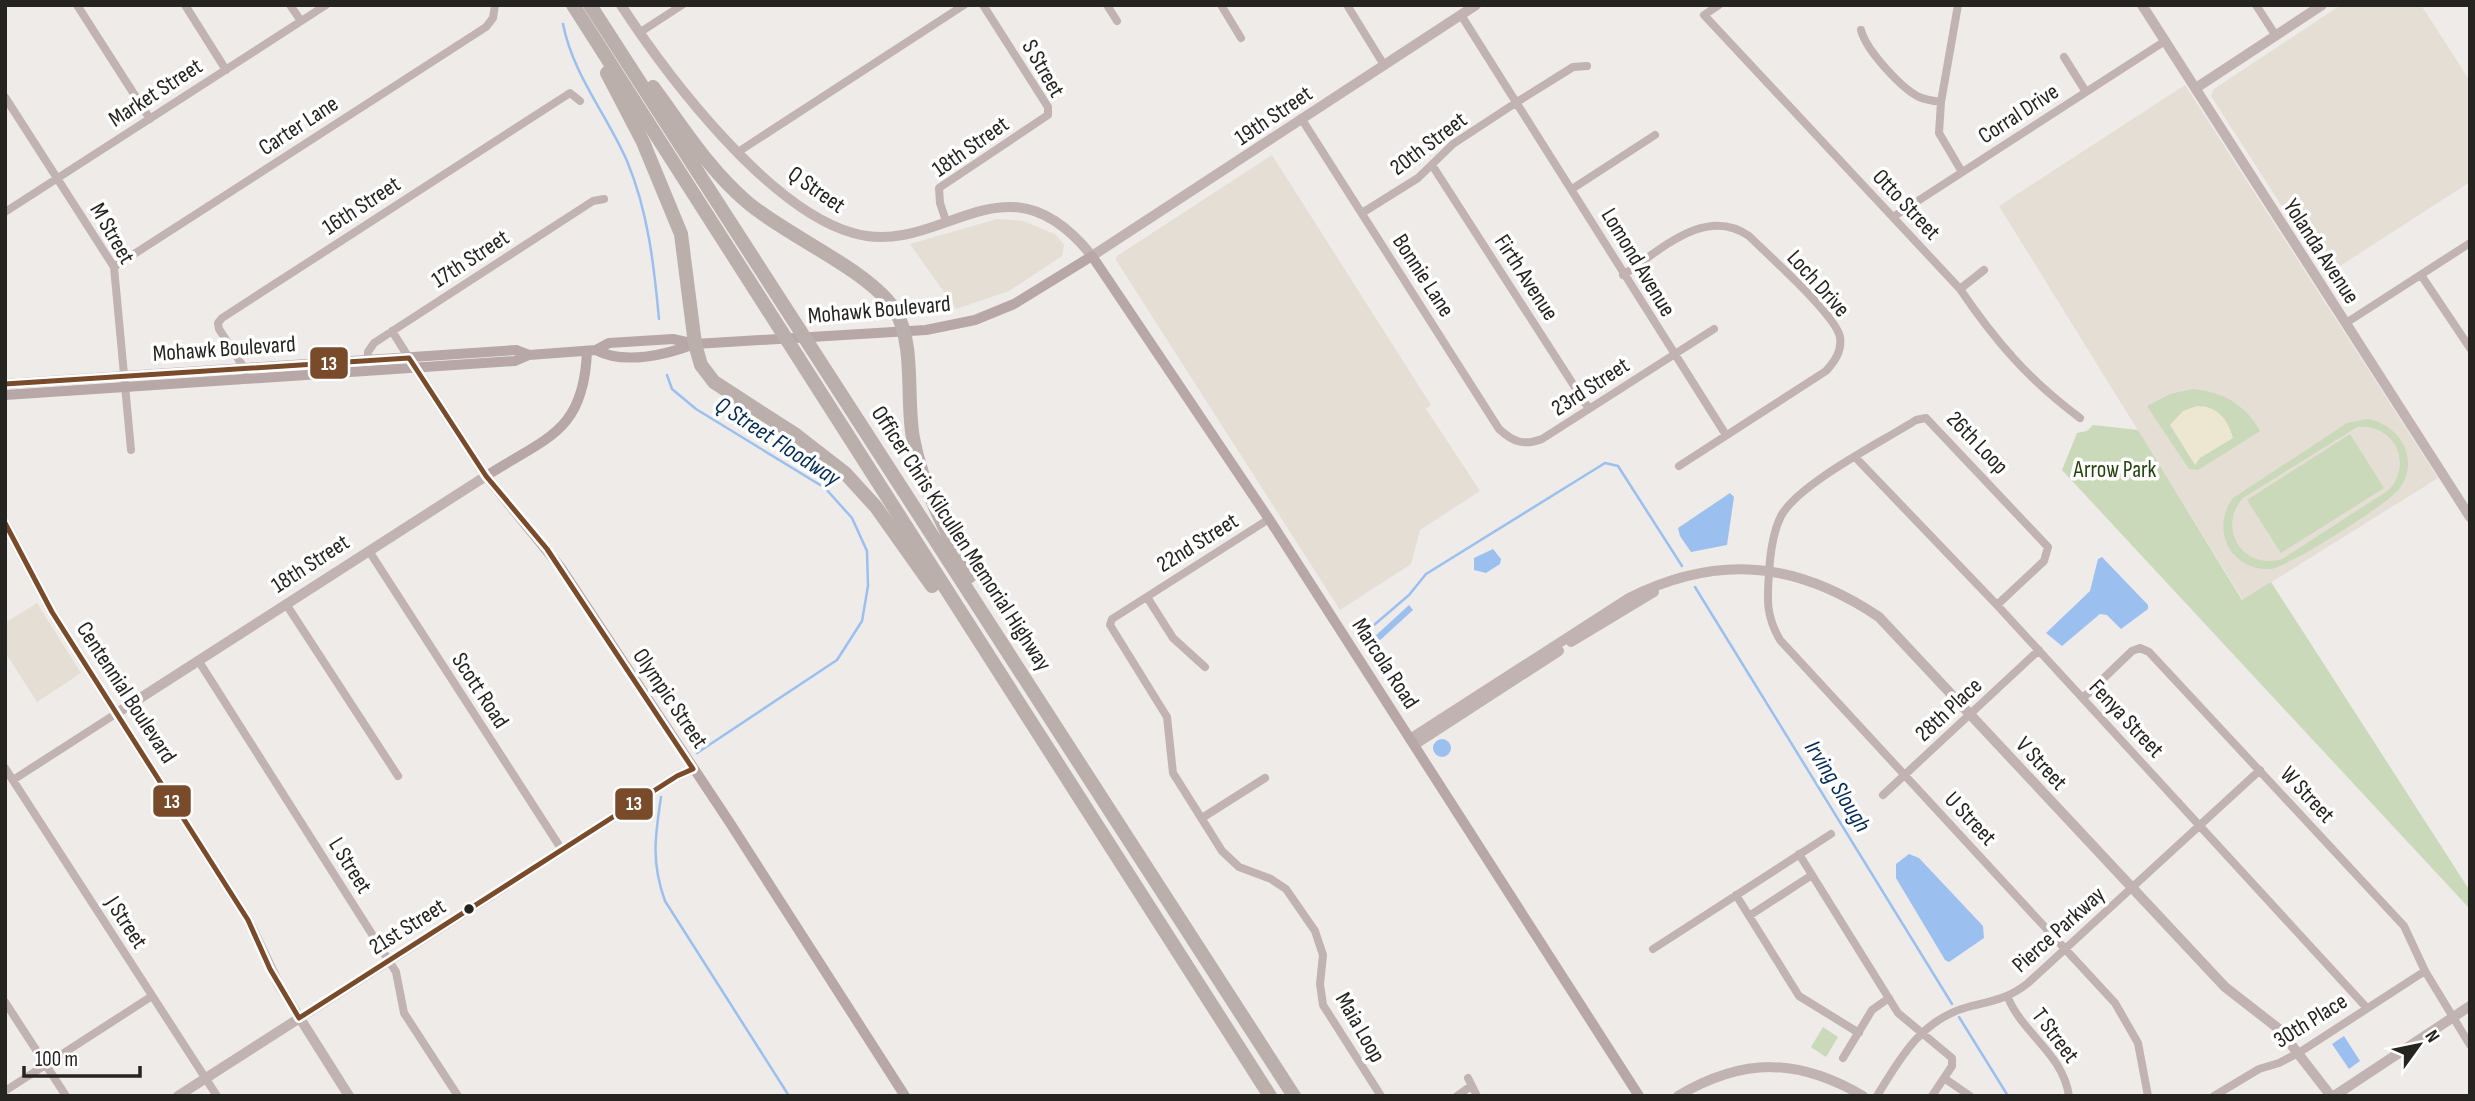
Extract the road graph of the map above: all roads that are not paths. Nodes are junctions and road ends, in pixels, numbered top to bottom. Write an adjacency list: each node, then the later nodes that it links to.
1 (77, 5): 43 (street)
2 (185, 5): 34 (street)
3 (290, 5): 22 (street)
4 (326, 5): 22 (street, Market Street)
5 (573, 5): 29 (highway, Officer Chris Kilcullen Memorial Highway)
6 (590, 5): 30 (highway, Officer Chris Kilcullen Memorial Highway)
7 (621, 5): 25 (street, Q Street)
8 (682, 5): 25 (street)
9 (964, 5): 45 (street)
10 (983, 5): 41 (street, S Street)
11 (1107, 5): 23 (street)
12 (1221, 5): 27 (street)
13 (1347, 5): 32 (street)
14 (1476, 5): 21 (street, 19th Street)
15 (1719, 5): 53 (street, Otto Street)
16 (1958, 5): 40 (street)
17 (2142, 5): 28 (street, Yolanda Avenue)
18 (2256, 5): 26 (street)
19 (2322, 5): 26 (street)
20 (495, 7): 57 (street, Carter Lane)
21 (1461, 15): 32 (street, 19th Street); 39 (street, Lomond Avenue)
22 (301, 21): 34 (street, Market Street)
23 (1118, 21)
24 (1861, 30): 40 (street)
25 (639, 33): 45 (street, Q Street)
26 (2276, 36): 35 (street)
27 (1241, 37)
28 (2165, 41): 35 (street, Yolanda Avenue); 36 (street, Corral Drive)
29 (600, 48): 66 (highway); 100 (highway, Officer Chris Kilcullen Memorial Highway)
30 (619, 51): 64 (highway); 95 (highway, Officer Chris Kilcullen Memorial Highway)
31 (2064, 57): 36 (street)
32 (1384, 65): 42 (street, 19th Street)
33 (1587, 66): 39 (street)
34 (226, 70): 43 (street, Market Street)
35 (2196, 88): 62 (street, Yolanda Avenue)
36 (2086, 92): 47 (street, Corral Drive)
37 (5, 97): 48 (street, M Street)
38 (580, 101): 72 (street, 16th Street)
39 (1517, 102): 46 (street, 20th Street); 49 (street, Lomond Avenue)
40 (1941, 102): 47 (street)
41 (1048, 115): 54 (street, 18th Street)
42 (1301, 118): 52 (street, Bonnie Lane); 56 (street, 19th Street)
43 (150, 119): 48 (street, Market Street)
44 (1656, 135): 49 (street)
45 (738, 152): 54 (street, Q Street)
46 (1432, 165): 52 (street, 20th Street); 77 (street, Firth Avenue)
47 (1962, 172): 53 (street, Corral Drive)
48 (57, 178): 51 (street, Market Street); 57 (street, M Street)
49 (1572, 189): 59 (street, Lomond Avenue)
50 (604, 199): 65 (street, 17th Street)
51 (5, 212)
52 (1362, 213): 80 (street, Bonnie Lane)
53 (1893, 217): 61 (street, Otto Street)
54 (946, 221): 56 (street, Q Street)
55 (2470, 243): 60 (street)
56 (1092, 256): 64 (main road, Mohawk Boulevard); 86 (main road, Marcola Road)
57 (114, 267): 73 (street, M Street)
58 (1984, 270): 61 (street)
59 (1623, 275): 69 (street, Lomond Avenue); 79 (street, Loch Drive)
60 (2421, 275): 62 (street); 67 (street)
61 (1960, 289): 78 (street, Otto Street)
62 (2346, 323): 85 (street, Yolanda Avenue)
63 (1714, 329): 69 (street)
64 (904, 330): 66 (main road, Mohawk Boulevard); 95 (highway)
65 (392, 331): 70 (street, 17th Street); 71 (street, Olympic Street)
66 (695, 344): 68 (main road, Mohawk Boulevard); 100 (highway)
67 (2470, 348)
68 (591, 351): 71 (main road, Mohawk Boulevard); 84 (main road, 18th Street)
69 (1674, 355): 77 (street, 23rd Street); 79 (street, Lomond Avenue)
70 (368, 360): 71 (main road, Mohawk Boulevard); 72 (main road, Mohawk Boulevard)
71 (412, 363): 72 (main road, Mohawk Boulevard); 84 (main road, Olympic Street)
72 (247, 374): 73 (main road, Mohawk Boulevard); 75 (main road, Mohawk Boulevard)
73 (124, 376): 74 (main road, Mohawk Boulevard); 75 (street, M Street)
74 (5, 384)
75 (125, 388): 76 (main road, Mohawk Boulevard); 81 (street, M Street)
76 (5, 395)
77 (1589, 409): 80 (street, 23rd Street)
78 (2080, 418)
79 (1726, 435): 83 (street, Loch Drive)
80 (1524, 443)
81 (131, 450)
82 (1856, 458): 89 (street, 26th Loop); 92 (street, Fenya Street); 92 (street, 26th Loop)
83 (1679, 466)
84 (486, 476): 88 (street, 18th Street); 103 (main road, Olympic Street)
85 (2470, 517)
86 (1269, 519): 90 (street, 22nd Street); 101 (main road, Marcola Road)
87 (5, 523): 98 (street, Centennial Boulevard)
88 (369, 551): 91 (street, 18th Street); 113 (street, Scott Road)
89 (1769, 570): 99 (street, V Street); 101 (street, V Street); 105 (street, U Street)
90 (1147, 597): 96 (street); 110 (street, Maia Loop)
91 (286, 604): 94 (street, 18th Street); 106 (street)
92 (1997, 605): 93 (street, Fenya Street)
93 (2039, 650): 97 (street, Fenya Street); 99 (street, 28th Place)
94 (198, 660): 98 (street, 18th Street); 121 (street, L Street)
95 (1015, 660): 147 (highway, Officer Chris Kilcullen Memorial Highway)
96 (1205, 667)
97 (2082, 698): 104 (street, W Street); 111 (street, Fenya Street)
98 (117, 713): 108 (street, 18th Street); 129 (street, Centennial Boulevard)
99 (1970, 713): 105 (street, 28th Place); 116 (street, V Street)
100 (1029, 722): 146 (highway, Officer Chris Kilcullen Memorial Highway)
101 (1412, 742): 151 (main road, Marcola Road)
102 (5, 768): 108 (street, J Street)
103 (693, 769): 113 (street, 21st Street); 145 (main road, Olympic Street)
104 (2260, 770): 111 (street, Pierce Parkway); 122 (street, W Street)
105 (1905, 775): 109 (street, 28th Place); 120 (street, U Street)
106 (398, 776)
107 (1265, 778): 110 (street)
108 (13, 780): 123 (street, J Street)
109 (1883, 796)
110 (1202, 818): 148 (street, Maia Loop)
111 (2200, 826): 116 (street, Pierce Parkway); 128 (street, Fenya Street)
112 (1831, 834): 114 (street)
113 (562, 850): 121 (street, 21st Street)
114 (1799, 854): 115 (street); 117 (street)
115 (1812, 875): 118 (street); 124 (street)
116 (2133, 889): 120 (street, Pierce Parkway); 134 (street, V Street)
117 (1736, 895): 118 (street); 119 (street)
118 (1749, 916): 131 (street)
119 (1653, 949)
120 (2066, 950): 125 (street, Pierce Parkway); 158 (street, U Street)
121 (389, 960): 129 (street, 21st Street); 144 (street, L Street)
122 (2425, 971): 128 (street, 30th Place); 130 (street, W Street)
123 (152, 996): 136 (street); 137 (street, J Street)
124 (1889, 998): 131 (street); 132 (street)
125 (2008, 998): 132 (street, Pierce Parkway); 157 (street, T Street)
126 (5, 1002): 136 (street)
127 (2470, 1006): 130 (street)
128 (2366, 1007): 134 (street, 30th Place)
129 (299, 1018): 137 (street, 21st Street); 143 (street, Centennial Boulevard)
130 (2452, 1018): 133 (street, W Street); 160 (street)
131 (1859, 1033): 135 (street)
132 (1920, 1034): 138 (street); 154 (street, Pierce Parkway)
133 (2470, 1045)
134 (2300, 1052): 159 (street, 30th Place); 160 (street, V Street)
135 (1843, 1058)
136 (46, 1065): 139 (street); 140 (street)
137 (205, 1078): 141 (street, 21st Street); 142 (street, J Street)
138 (1944, 1078): 155 (street); 156 (street)
139 (5, 1091)
140 (66, 1096)
141 (178, 1096)
142 (217, 1096)
143 (349, 1096)
144 (458, 1096)
145 (905, 1096)
146 (1270, 1096)
147 (1294, 1096)
148 (1381, 1096)
149 (1457, 1096): 150 (street)
150 (1478, 1096)
151 (1639, 1096)
152 (1678, 1096): 153 (street)
153 (1863, 1096)
154 (1877, 1096)
155 (1932, 1096)
156 (1970, 1096)
157 (2069, 1096)
158 (2148, 1096)
159 (2214, 1096)
160 (2333, 1096)

